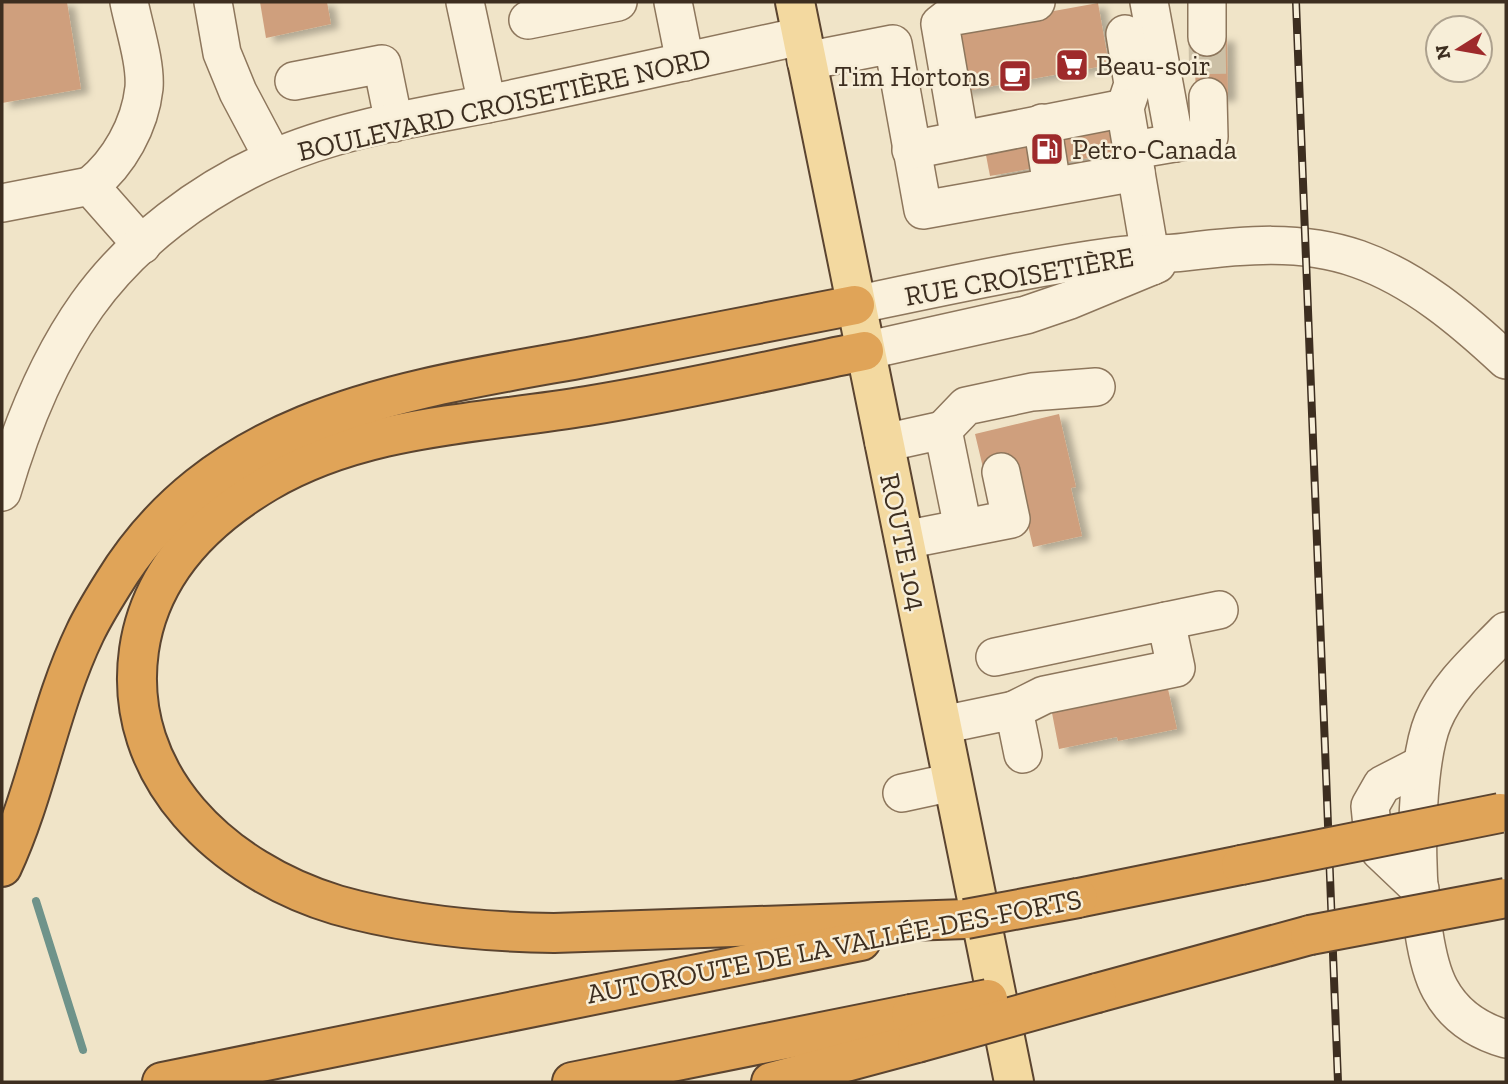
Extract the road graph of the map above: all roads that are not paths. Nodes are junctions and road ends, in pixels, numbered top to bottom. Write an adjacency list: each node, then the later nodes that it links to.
1 (129, 2): 26 (street)
2 (213, 2): 24 (street)
3 (465, 2): 17 (street)
4 (618, 2): 10 (street)
5 (673, 2): 14 (street)
6 (1036, 2): 21 (street)
7 (1149, 2): 22 (street)
8 (1169, 2): 22 (street)
9 (1207, 2): 13 (street)
10 (528, 20)
11 (801, 33): 14 (street, BOULEVARD CROISETIÈRE NORD); 23 (street, BOULEVARD CROISETIÈRE NORD); 31 (main road, ROUTE 104)
12 (1125, 34): 18 (street)
13 (1207, 37)
14 (685, 62): 17 (street, BOULEVARD CROISETIÈRE NORD)
15 (294, 81): 19 (street)
16 (1208, 97): 22 (street)
17 (487, 104): 19 (street, BOULEVARD CROISETIÈRE NORD)
18 (1125, 108): 20 (street); 25 (street)
19 (394, 123): 24 (street, BOULEVARD CROISETIÈRE NORD)
20 (1042, 123): 21 (street); 27 (street)
21 (960, 140): 23 (street)
22 (1192, 140): 25 (street)
23 (911, 149): 27 (street)
24 (273, 158): 29 (street, BOULEVARD CROISETIÈRE NORD)
25 (1135, 161): 27 (street); 30 (street)
26 (90, 186): 28 (street); 29 (street)
27 (1052, 187)
28 (2, 203)
29 (142, 245): 38 (street, BOULEVARD CROISETIÈRE NORD)
30 (1162, 257): 31 (street, RUE CROISETIÈRE); 32 (street, RUE CROISETIÈRE); 33 (street, RUE CROISETIÈRE)
31 (855, 305): 32 (main road, ROUTE 104); 54 (highway)
32 (864, 351): 36 (main road, ROUTE 104); 57 (highway)
33 (1506, 360)
34 (1096, 387): 35 (street)
35 (943, 430): 36 (street); 39 (street)
36 (884, 443): 40 (main road, ROUTE 104)
37 (1001, 472): 39 (street)
38 (5, 473)
39 (963, 528): 40 (street)
40 (904, 540): 48 (main road, ROUTE 104)
41 (1219, 610): 42 (street)
42 (1166, 621): 44 (street); 46 (street)
43 (1506, 631): 50 (street)
44 (1051, 645): 45 (street); 46 (street)
45 (995, 657)
46 (1061, 692): 47 (street)
47 (1014, 710): 48 (street); 49 (street)
48 (942, 725): 51 (main road, ROUTE 104)
49 (1023, 754)
50 (1420, 765): 55 (street); 55 (street)
51 (953, 782): 52 (street); 63 (main road, ROUTE 104)
52 (902, 793)
53 (1503, 812): 57 (highway, AUTOROUTE DE LA VALLÉE-DES-FORTS, bridge)
54 (2, 867)
55 (1420, 889): 59 (street)
56 (1506, 898): 58 (highway, bridge)
57 (892, 927): 60 (highway, AUTOROUTE DE LA VALLÉE-DES-FORTS)
58 (914, 1028): 61 (highway); 62 (highway)
59 (1506, 1039)
60 (162, 1082)
61 (572, 1082)
62 (771, 1082)
63 (1014, 1082)

